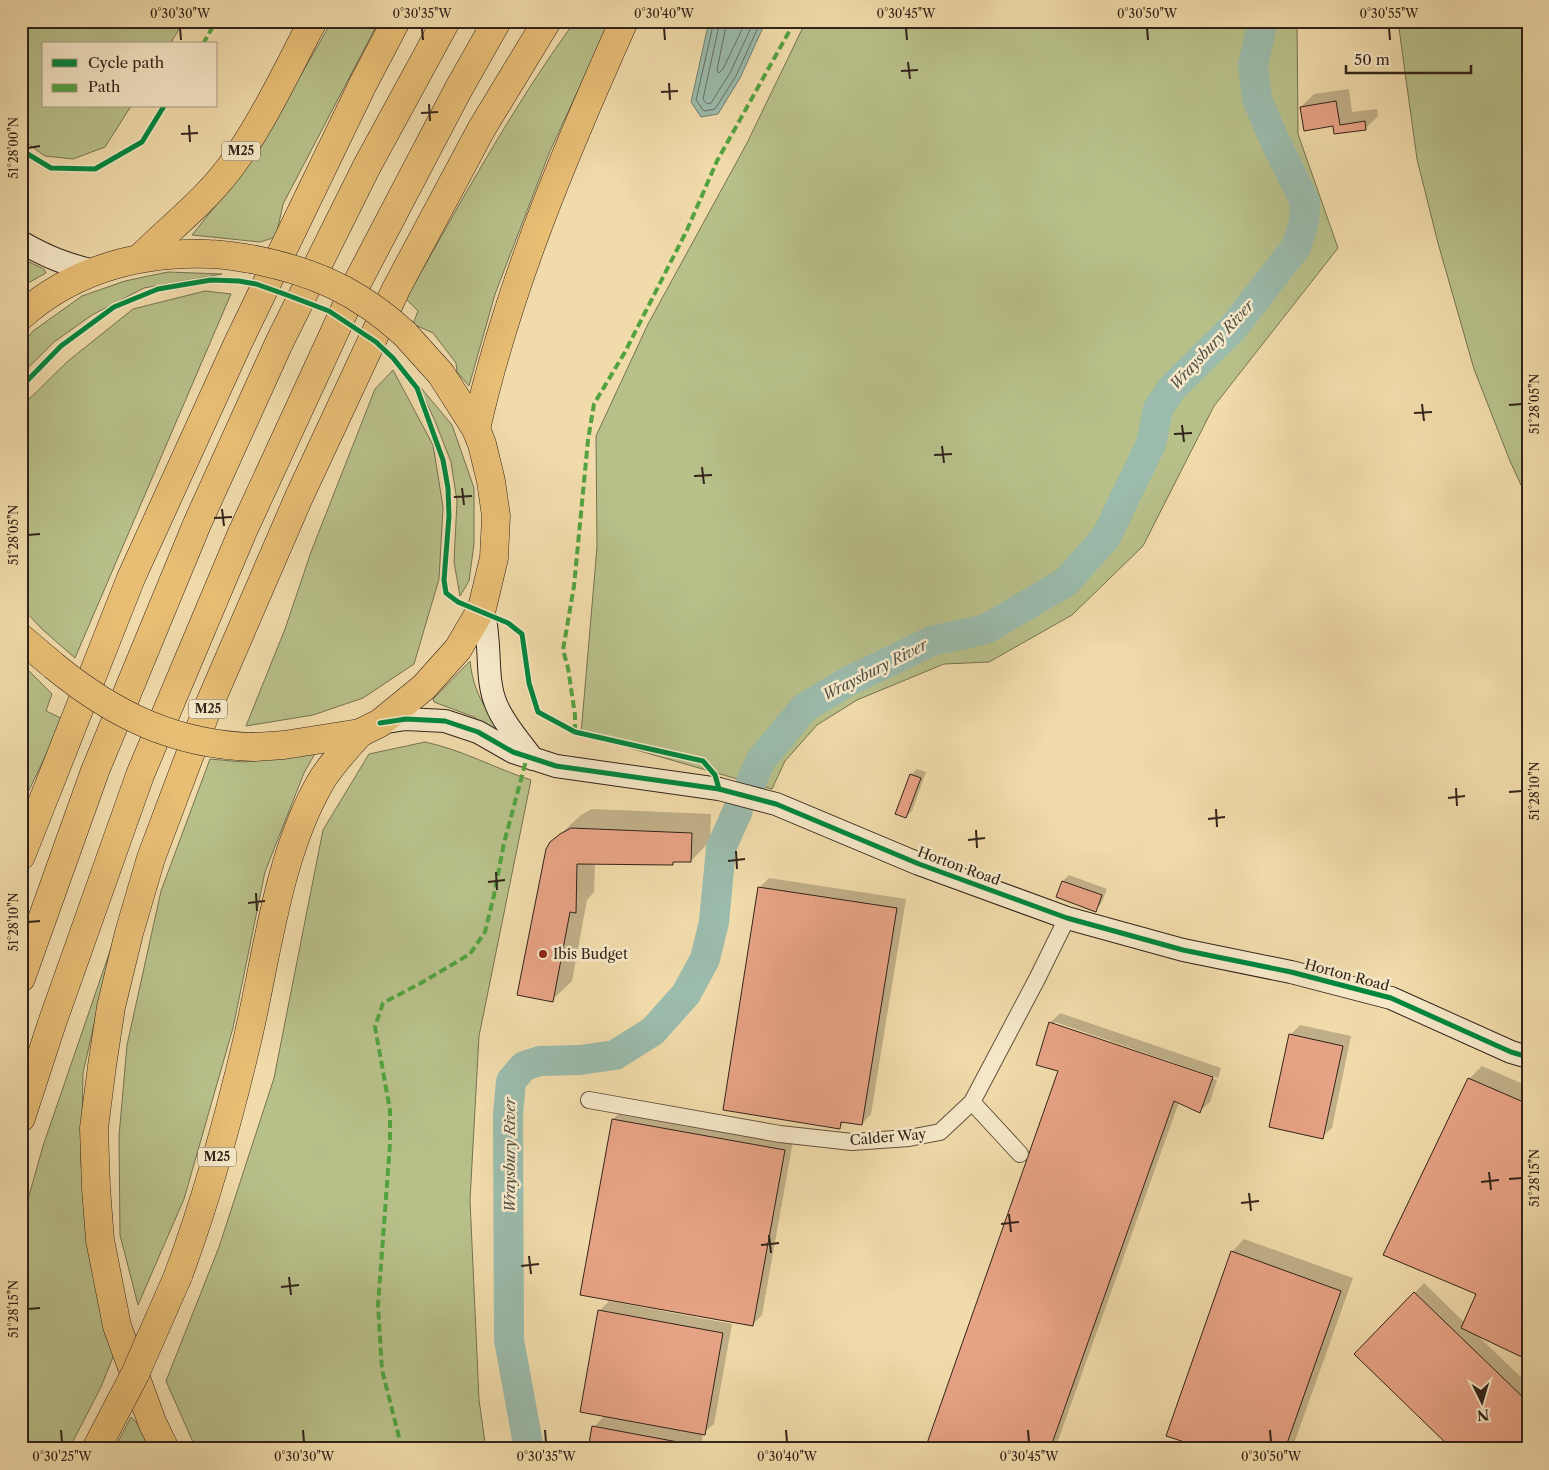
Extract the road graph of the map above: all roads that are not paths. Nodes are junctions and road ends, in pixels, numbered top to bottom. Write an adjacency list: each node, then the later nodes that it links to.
1 (313, 21): 8 (highway, M25)
2 (396, 21): 16 (highway)
3 (446, 21): 18 (highway)
4 (497, 21): 22 (highway, M25)
5 (547, 21): 25 (highway, M25)
6 (624, 21): 11 (highway)
7 (21, 242): 9 (street)
8 (140, 258): 9 (highway); 11 (highway, bridge)
9 (94, 271): 10 (highway)
10 (21, 316)
11 (476, 429): 12 (highway)
12 (482, 608): 14 (highway); 15 (street)
13 (21, 638): 14 (highway, bridge)
14 (370, 728): 15 (street, Horton Road); 24 (highway, M25, bridge)
15 (533, 759): 17 (street, Horton Road)
16 (21, 856)
17 (1067, 918): 19 (street, Horton Road); 21 (street, Calder Way)
18 (21, 978)
19 (1528, 1058)
20 (589, 1100): 21 (street, Calder Way)
21 (972, 1102): 23 (street)
22 (21, 1118)
23 (1020, 1154)
24 (96, 1449)
25 (165, 1449)

